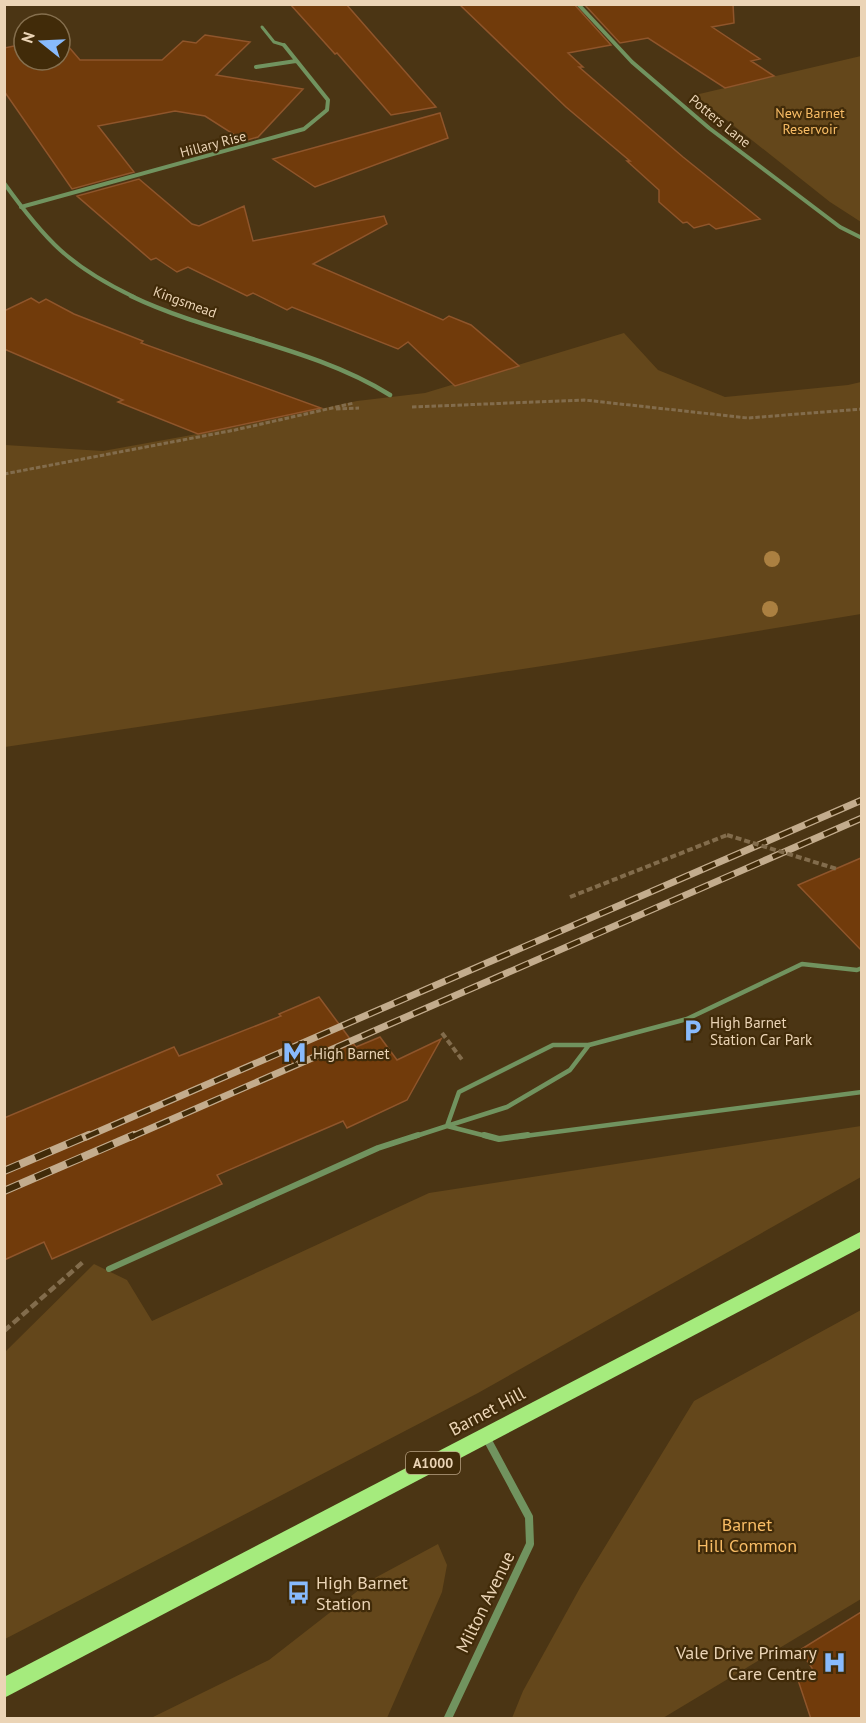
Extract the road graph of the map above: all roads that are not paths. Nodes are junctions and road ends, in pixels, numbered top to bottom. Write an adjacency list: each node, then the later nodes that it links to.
1 (578, 4): 8 (street, Potters Lane)
2 (262, 27): 3 (lane)
3 (284, 45): 4 (street, Hillary Rise)
4 (296, 61): 5 (street); 7 (street, Hillary Rise)
5 (256, 67)
6 (4, 183): 7 (street, Kingsmead)
7 (21, 207): 9 (street, Kingsmead)
8 (861, 237)
9 (390, 395)
10 (861, 968): 11 (lane)
11 (589, 1045): 13 (lane); 13 (lane)
12 (861, 1092): 13 (lane)
13 (447, 1126): 15 (lane)
14 (861, 1238): 16 (main road, Barnet Hill / A1000)
15 (109, 1269)
16 (485, 1435): 17 (main road, Barnet Hill / A1000); 18 (street, Milton Avenue)
17 (4, 1688)
18 (448, 1719)

